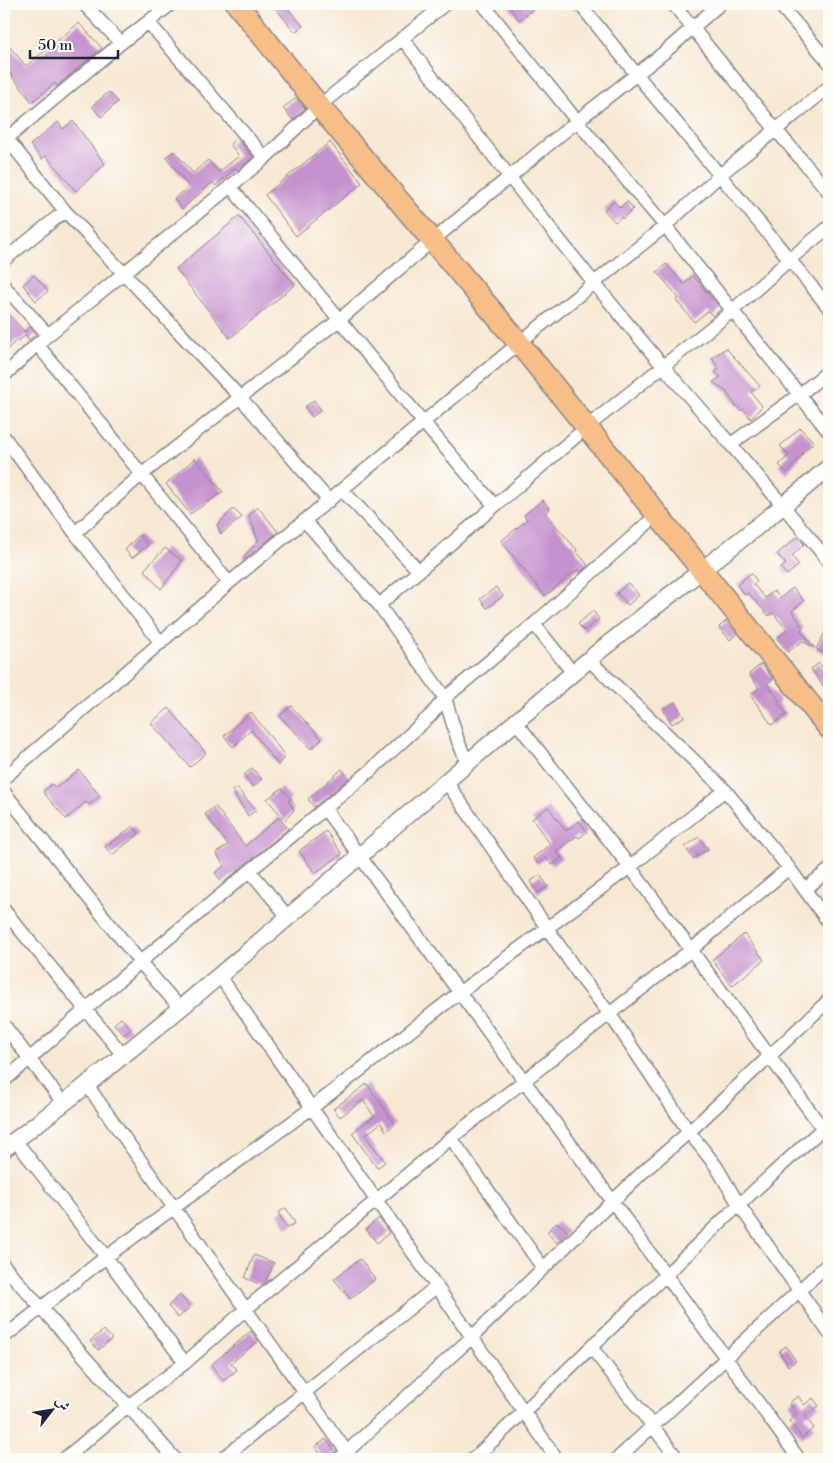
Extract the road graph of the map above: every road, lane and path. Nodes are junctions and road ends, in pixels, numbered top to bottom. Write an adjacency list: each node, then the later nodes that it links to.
1 (84, 4): 13 (street)
2 (171, 4): 10 (street)
3 (237, 4): 17 (highway)
4 (445, 4): 12 (street)
5 (483, 4): 18 (street)
6 (580, 4): 15 (street)
7 (673, 4): 11 (street)
8 (720, 4): 11 (street)
9 (779, 4): 14 (street)
10 (148, 22): 13 (street); 21 (street)
11 (692, 28): 15 (street); 19 (street)
12 (402, 38): 17 (street); 23 (street)
13 (121, 43): 20 (street)
14 (829, 62)
15 (636, 75): 18 (street); 22 (street)
16 (829, 87): 19 (street)
17 (319, 106): 21 (street); 29 (highway)
18 (577, 121): 23 (street); 27 (street)
19 (776, 130): 22 (street); 25 (street)
20 (5, 138): 26 (street)
21 (265, 158): 24 (street)
22 (721, 174): 27 (street); 30 (street)
23 (510, 178): 29 (street); 33 (street)
24 (230, 186): 32 (street); 37 (street)
25 (829, 192)
26 (65, 211): 31 (street); 32 (street)
27 (666, 226): 33 (street); 36 (street)
28 (829, 227): 30 (street)
29 (433, 240): 37 (street); 39 (highway)
30 (790, 259): 35 (street); 36 (street)
31 (4, 260)
32 (124, 273): 38 (street); 45 (street)
33 (595, 282): 39 (street); 41 (street)
34 (4, 286): 38 (street)
35 (829, 308)
36 (732, 312): 41 (street); 44 (street)
37 (339, 320): 45 (street); 46 (street)
38 (48, 335): 40 (street)
39 (519, 343): 46 (street); 47 (highway)
40 (37, 344): 43 (street); 52 (street)
41 (663, 366): 47 (street); 50 (street)
42 (829, 371): 44 (street)
43 (4, 376)
44 (800, 394): 48 (street); 50 (street)
45 (240, 397): 52 (street); 54 (street)
46 (423, 422): 53 (street); 55 (street)
47 (587, 427): 55 (street); 57 (highway)
48 (829, 432)
49 (4, 437): 59 (street)
50 (731, 444): 56 (street)
51 (829, 467): 56 (street)
52 (141, 475): 59 (street); 63 (street)
53 (342, 490): 54 (street); 61 (street)
54 (328, 501): 58 (street)
55 (494, 505): 61 (street)
56 (785, 506): 60 (street); 62 (street)
57 (658, 514): 62 (highway); 65 (street)
58 (304, 521): 63 (street); 64 (street)
59 (75, 533): 66 (street)
60 (829, 562)
61 (418, 571): 64 (street)
62 (702, 572): 67 (street); 71 (highway)
63 (229, 583): 66 (street)
64 (379, 605): 69 (street)
65 (534, 624): 68 (street); 69 (street)
66 (161, 643): 73 (street)
67 (589, 660): 68 (street); 75 (street)
68 (573, 673): 70 (street)
69 (445, 698): 72 (street); 77 (street)
70 (516, 722): 72 (street); 79 (street)
71 (829, 728)
72 (467, 762): 74 (street)
73 (4, 778)
74 (446, 781): 78 (street); 88 (street)
75 (725, 790): 79 (street); 80 (street)
76 (4, 792): 90 (street)
77 (325, 809): 78 (street); 82 (street)
78 (360, 855): 85 (street); 92 (street)
79 (630, 867): 88 (street); 89 (street)
80 (789, 868): 83 (street); 89 (street)
81 (829, 870): 83 (street)
82 (250, 871): 85 (street); 90 (street)
83 (805, 889): 87 (street)
84 (4, 910): 86 (street)
85 (288, 917): 91 (street)
86 (8, 924): 95 (street)
87 (829, 924)
88 (547, 928): 92 (street); 96 (street)
89 (691, 950): 96 (street); 99 (street)
90 (140, 962): 94 (street); 95 (street)
91 (219, 975): 94 (street); 105 (street)
92 (460, 992): 102 (street); 105 (street)
93 (829, 1000): 99 (street)
94 (180, 1008): 98 (street)
95 (86, 1010): 98 (street); 100 (street)
96 (609, 1013): 102 (street); 107 (street)
97 (4, 1025): 100 (street)
98 (123, 1055): 103 (street)
99 (770, 1056): 106 (street); 107 (street)
100 (30, 1058): 101 (street); 104 (street)
101 (4, 1080)
102 (523, 1080): 108 (street); 111 (street)
103 (87, 1085): 104 (street); 113 (street)
104 (63, 1103): 109 (street)
105 (313, 1107): 110 (street); 113 (street)
106 (827, 1130): 112 (street)
107 (689, 1132): 111 (street); 112 (street)
108 (452, 1138): 110 (street); 117 (street)
109 (10, 1145): 114 (street)
110 (378, 1201): 119 (street); 122 (street)
111 (613, 1202): 117 (street); 118 (street)
112 (739, 1205): 118 (street); 120 (street)
113 (175, 1207): 114 (street); 122 (street)
114 (106, 1258): 121 (street); 128 (street)
115 (829, 1264): 120 (street)
116 (4, 1266): 121 (street)
117 (543, 1268): 125 (street)
118 (666, 1275): 126 (street); 127 (street)
119 (437, 1286): 125 (street); 129 (street)
120 (799, 1292): 123 (street); 127 (street)
121 (41, 1307): 124 (street); 130 (street)
122 (246, 1309): 128 (street); 129 (street)
123 (829, 1334)
124 (4, 1337)
125 (472, 1337): 131 (street); 133 (street)
126 (591, 1347): 131 (street); 132 (street)
127 (726, 1358): 132 (street); 141 (street)
128 (185, 1363): 130 (street)
129 (305, 1392): 133 (street); 136 (street)
130 (128, 1406): 134 (street); 135 (street)
131 (524, 1412): 137 (street); 138 (street)
132 (653, 1426): 139 (street); 140 (street)
133 (346, 1457)
134 (64, 1459)
135 (175, 1459)
136 (222, 1459)
137 (473, 1459)
138 (557, 1459)
139 (617, 1459)
140 (678, 1459)
141 (799, 1459)

